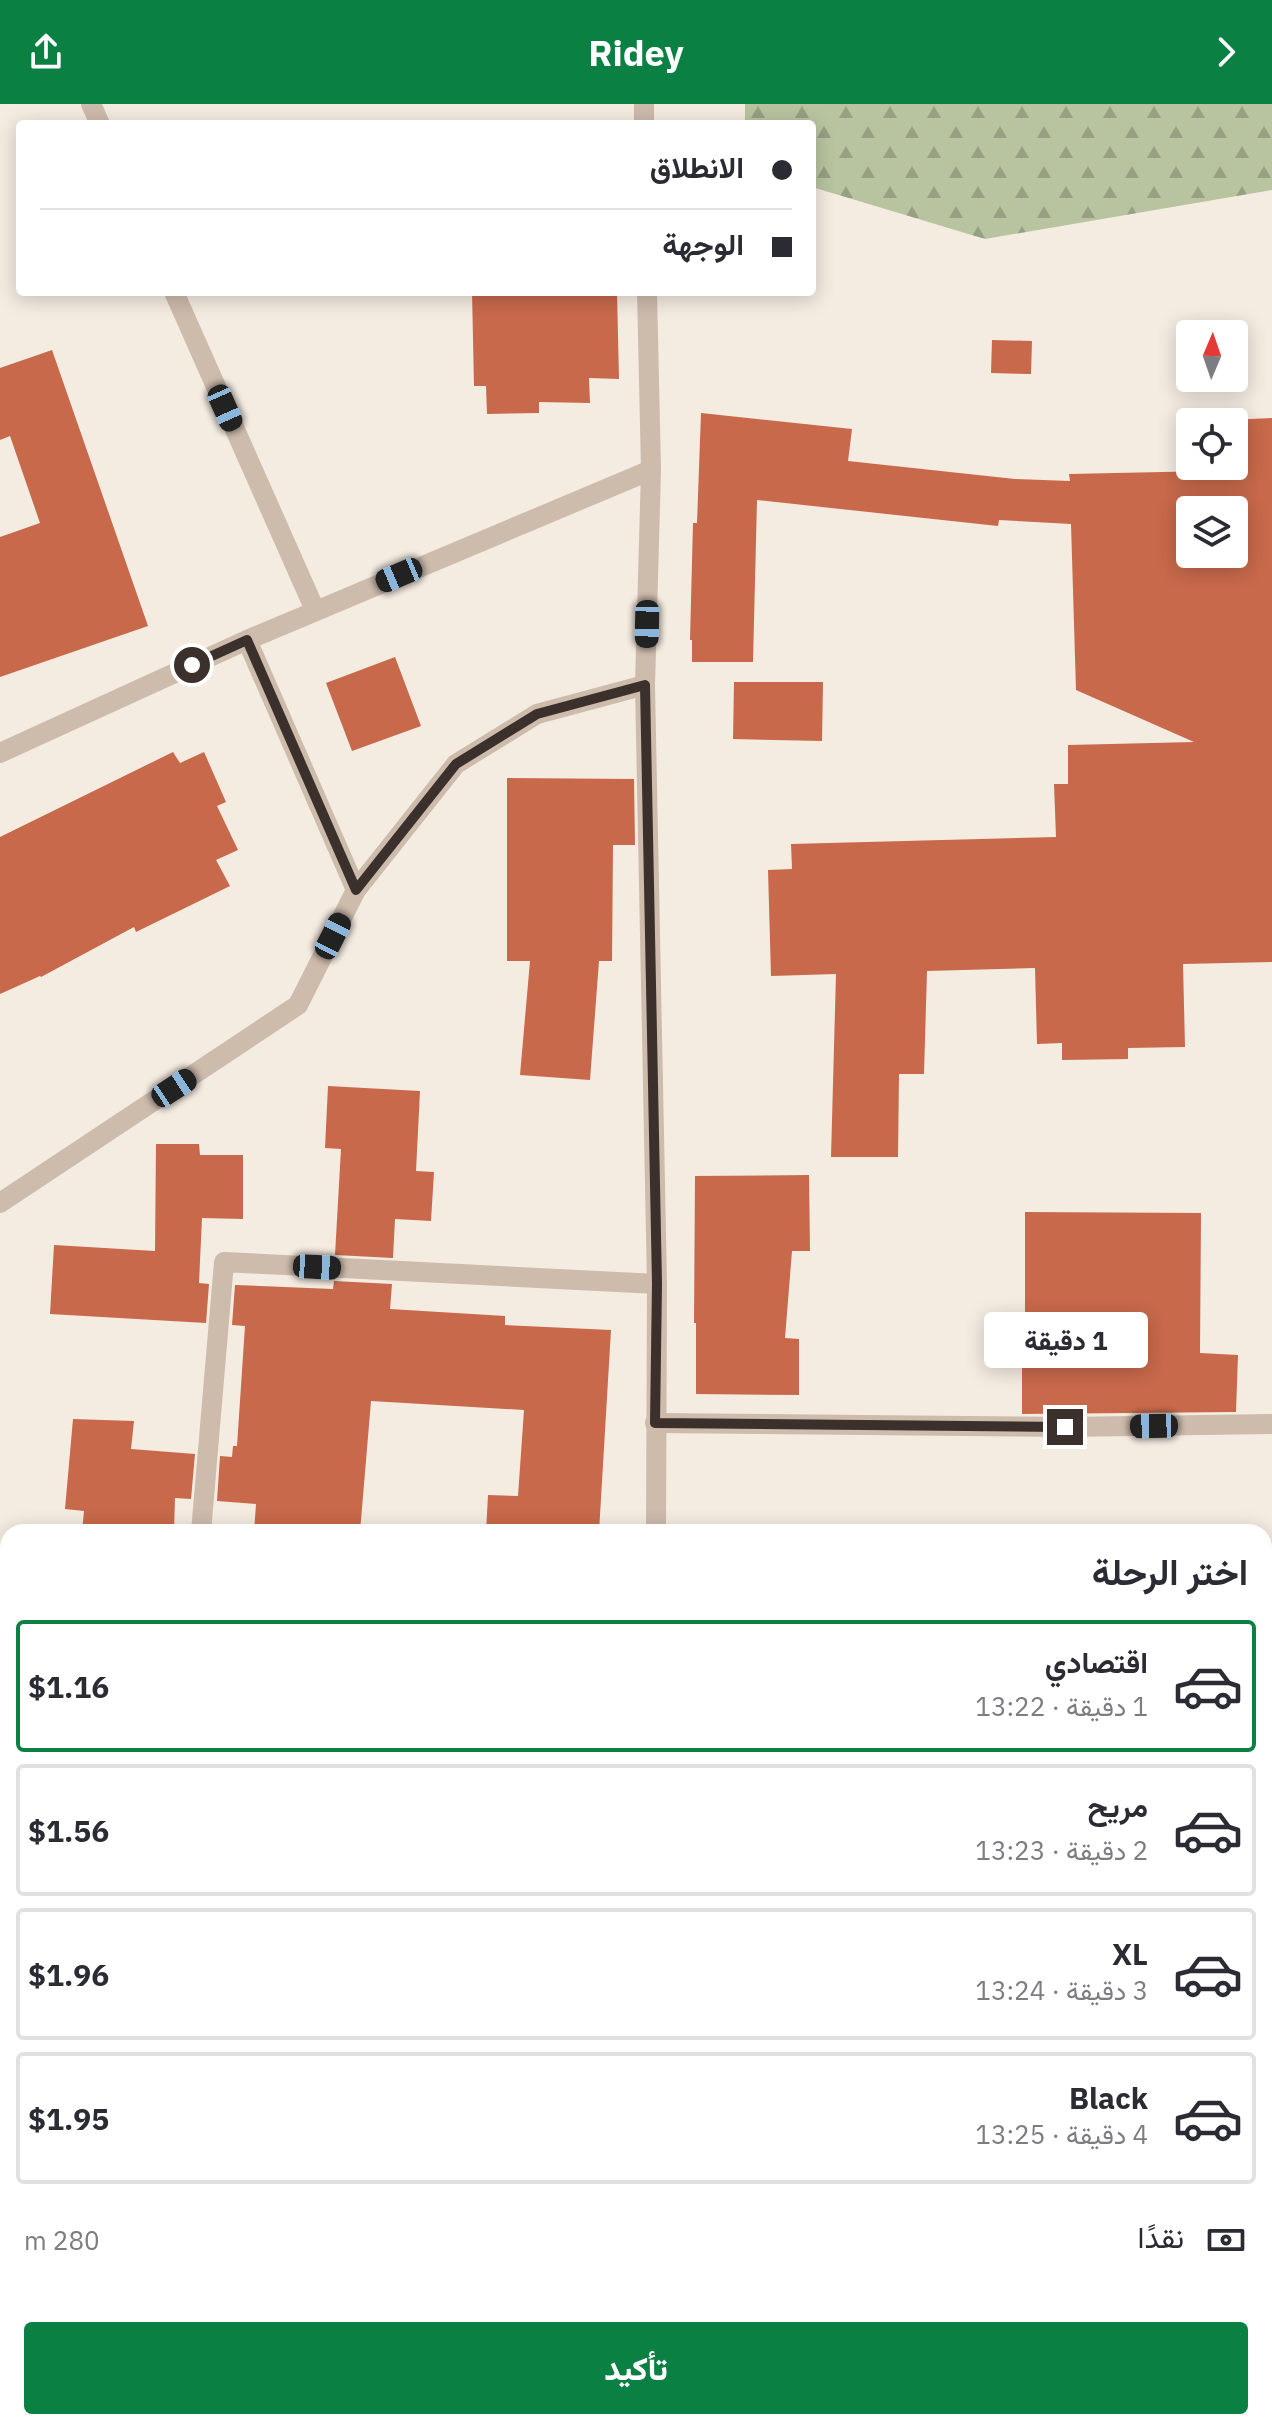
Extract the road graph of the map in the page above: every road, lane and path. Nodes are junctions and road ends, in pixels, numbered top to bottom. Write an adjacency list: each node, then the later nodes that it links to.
1 (176, 296): 4 (street)
2 (647, 296): 3 (street)
3 (651, 470): 4 (street); 6 (street)
4 (315, 610): 5 (street)
5 (247, 640): 7 (street); 8 (street)
6 (645, 685): 8 (street); 10 (street)
7 (0, 753)
8 (356, 890): 9 (street)
9 (0, 1203)
10 (657, 1284): 11 (street); 13 (street)
11 (655, 1423): 12 (street); 14 (street)
12 (1272, 1424)
13 (202, 1524)
14 (656, 1524)

